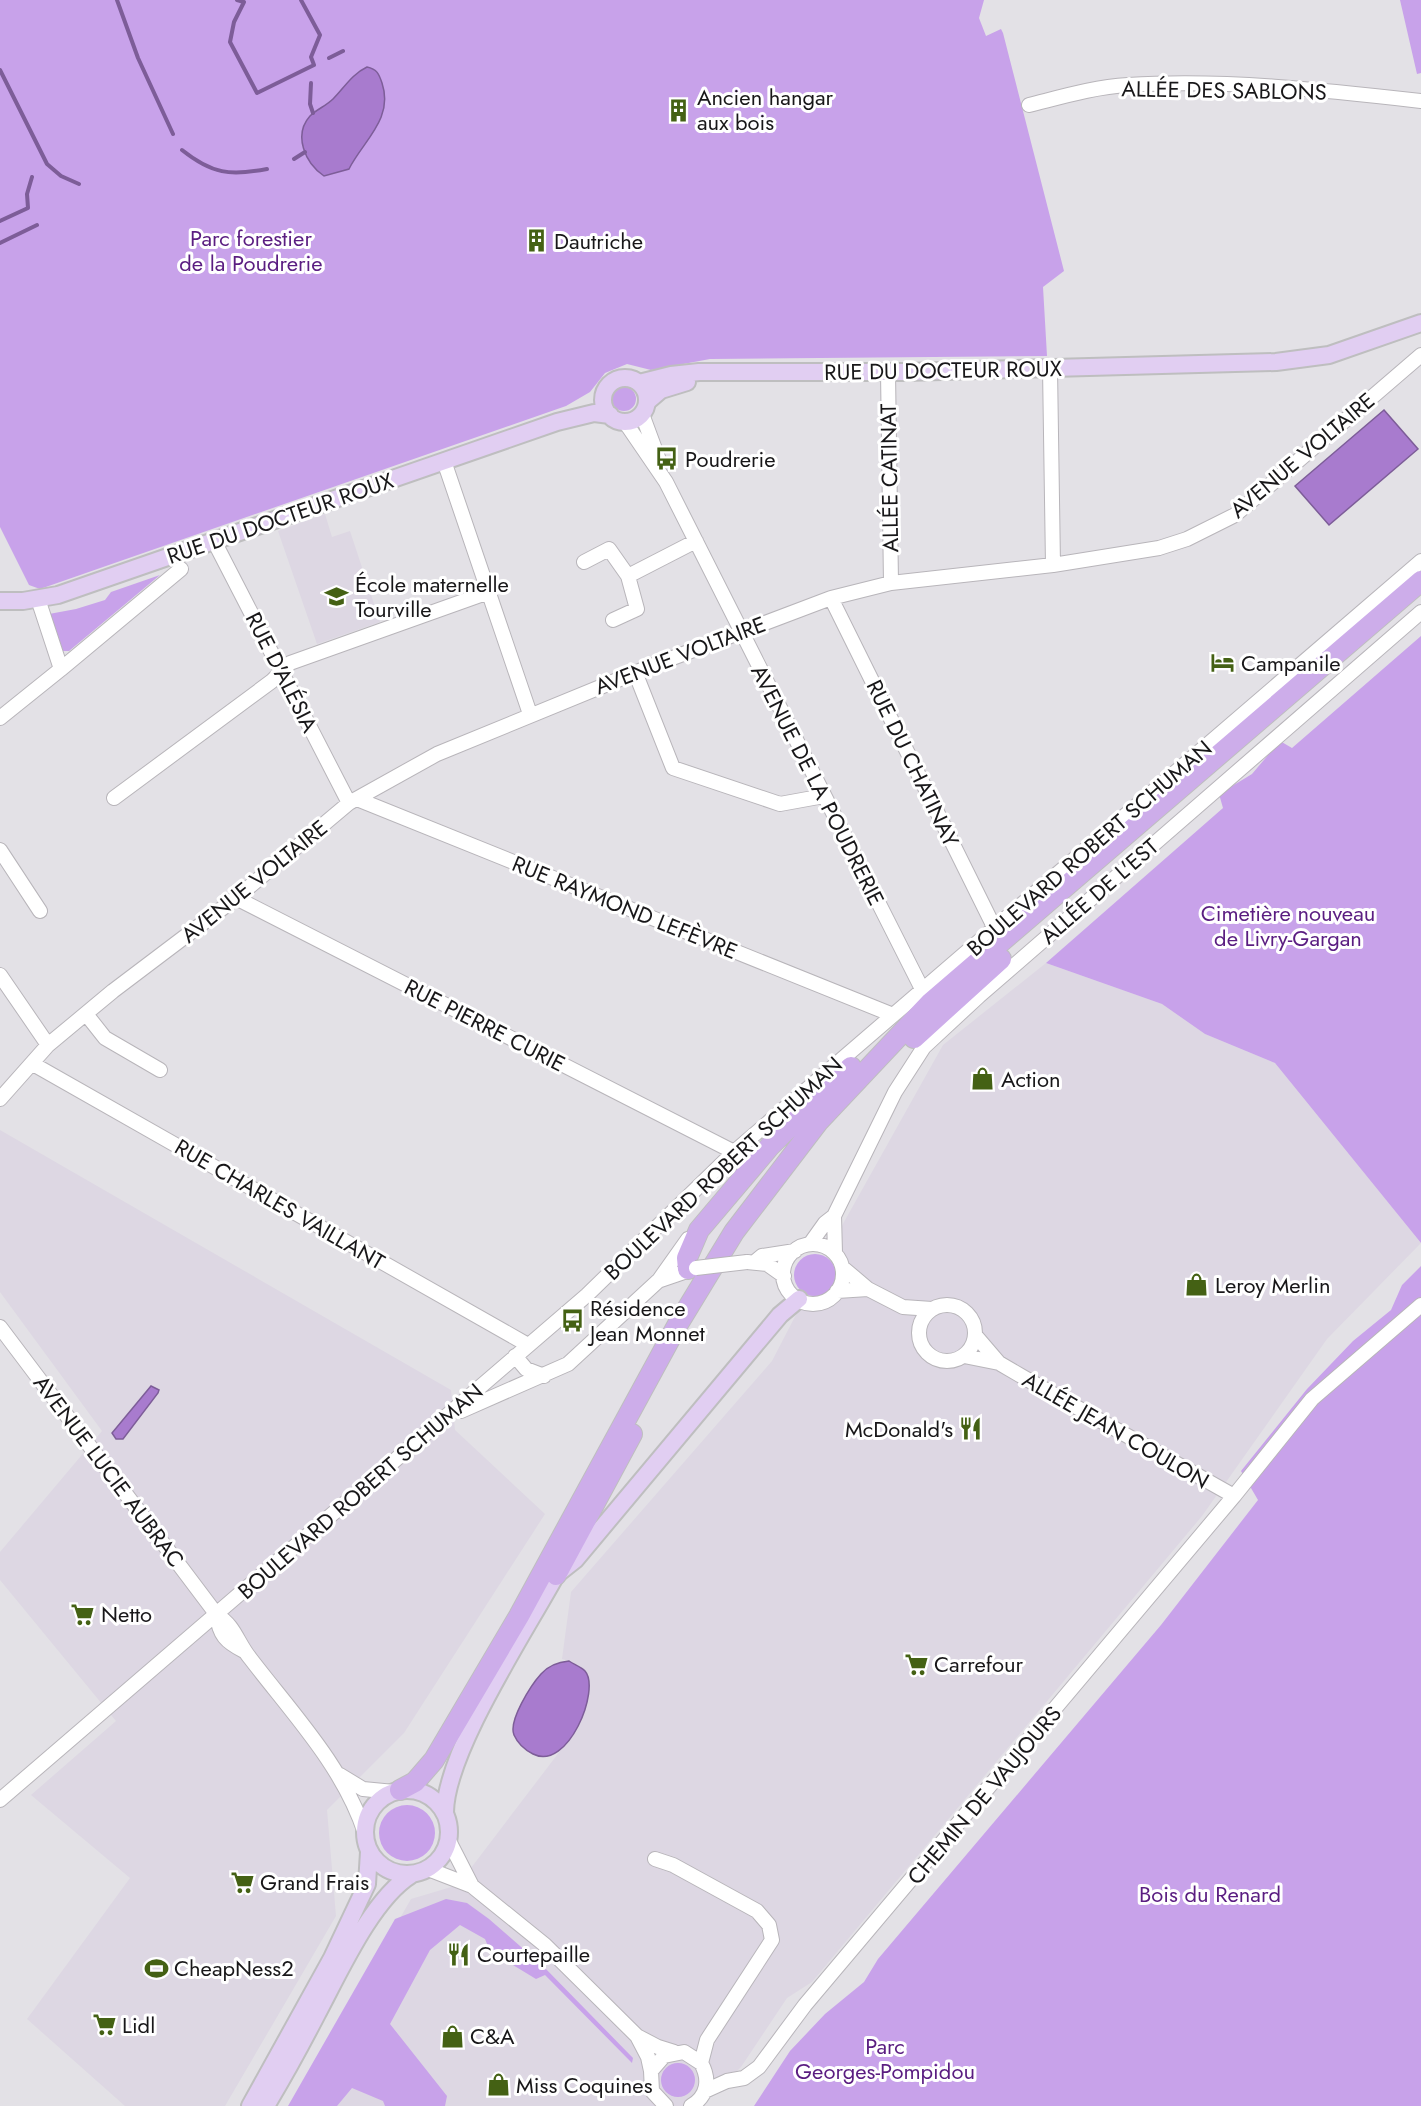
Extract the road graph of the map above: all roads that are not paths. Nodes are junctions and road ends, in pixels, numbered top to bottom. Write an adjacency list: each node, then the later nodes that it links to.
1 (1421, 101): 2 (street, ALLÉE DES SABLONS)
2 (1029, 105)
3 (1421, 323): 5 (main road, RUE DU DOCTEUR ROUX)
4 (1421, 355): 19 (street, AVENUE VOLTAIRE)
5 (1050, 368): 6 (main road, RUE DU DOCTEUR ROUX); 19 (street)
6 (888, 372): 7 (main road, RUE DU DOCTEUR ROUX); 23 (street, ALLÉE CATINAT)
7 (732, 374): 8 (main road, RUE DU DOCTEUR ROUX); 10 (main road, RUE DU DOCTEUR ROUX)
8 (639, 383): 9 (main road); 10 (main road)
9 (604, 395): 11 (main road); 12 (main road, RUE DU DOCTEUR ROUX)
10 (645, 408): 11 (main road); 14 (street, AVENUE DE LA POUDRERIE)
11 (617, 418): 12 (main road, RUE DU DOCTEUR ROUX); 14 (street, AVENUE DE LA POUDRERIE)
12 (557, 422): 13 (main road, RUE DU DOCTEUR ROUX)
13 (444, 461): 15 (main road, RUE DU DOCTEUR ROUX); 24 (street)
14 (666, 482): 16 (street, AVENUE DE LA POUDRERIE)
15 (214, 541): 27 (main road, RUE DU DOCTEUR ROUX); 33 (street, RUE D'ALÉSIA)
16 (696, 541): 21 (street); 31 (street, AVENUE DE LA POUDRERIE)
17 (1421, 561): 43 (street, BOULEVARD ROBERT SCHUMAN)
18 (584, 562): 21 (street)
19 (1053, 565): 23 (street, AVENUE VOLTAIRE)
20 (181, 569): 32 (street)
21 (628, 576): 30 (street)
22 (1421, 581): 48 (highway)
23 (891, 583): 26 (street, AVENUE VOLTAIRE)
24 (489, 592): 33 (street); 35 (street)
25 (1421, 597): 80 (highway)
26 (831, 598): 31 (street, AVENUE VOLTAIRE); 43 (street, RUE DU CHATINAY)
27 (38, 600): 28 (main road, RUE DU DOCTEUR ROUX); 32 (street)
28 (0, 601)
29 (1421, 612): 54 (street, ALLÉE DE L'EST)
30 (613, 620)
31 (740, 631): 34 (street, AVENUE VOLTAIRE); 37 (street, AVENUE DE LA POUDRERIE)
32 (61, 669): 36 (street)
33 (280, 672): 38 (street); 39 (street, RUE D'ALÉSIA)
34 (635, 672): 35 (street, AVENUE VOLTAIRE); 37 (street)
35 (530, 714): 39 (street, AVENUE VOLTAIRE)
36 (0, 718)
37 (824, 796): 45 (street, AVENUE DE LA POUDRERIE)
38 (114, 798)
39 (353, 801): 41 (street, AVENUE VOLTAIRE); 47 (street, RUE RAYMOND LEFÈVRE)
40 (0, 850): 42 (street)
41 (236, 898): 46 (street, AVENUE VOLTAIRE); 53 (street, RUE PIERRE CURIE)
42 (40, 911)
43 (995, 929): 45 (street, BOULEVARD ROBERT SCHUMAN)
44 (0, 975): 49 (street)
45 (923, 991): 47 (street, BOULEVARD ROBERT SCHUMAN)
46 (86, 1014): 49 (street, AVENUE VOLTAIRE); 51 (street)
47 (893, 1015): 53 (street, BOULEVARD ROBERT SCHUMAN)
48 (894, 1038): 55 (highway); 83 (highway)
49 (48, 1045): 50 (street, AVENUE VOLTAIRE)
50 (33, 1064): 52 (street, AVENUE VOLTAIRE); 73 (street, RUE CHARLES VAILLANT)
51 (160, 1070)
52 (0, 1099)
53 (734, 1152): 73 (street, BOULEVARD ROBERT SCHUMAN)
54 (834, 1216): 56 (street, ALLÉE DE L'EST); 58 (street, ALLÉE DE L'EST)
55 (699, 1230): 61 (highway); 63 (street)
56 (810, 1244): 57 (street); 58 (street)
57 (795, 1251): 59 (street); 62 (street)
58 (835, 1253): 60 (street)
59 (752, 1261): 61 (street, bridge); 62 (street)
60 (842, 1267): 64 (street); 65 (street)
61 (692, 1268): 63 (street)
62 (784, 1276): 66 (street)
63 (658, 1281): 77 (street)
64 (868, 1289): 65 (street); 68 (street)
65 (837, 1291): 66 (street)
66 (799, 1299): 80 (main road)
67 (1421, 1305): 79 (street, CHEMIN DE VAUJOURS)
68 (903, 1307): 69 (street); 71 (street)
69 (932, 1310): 71 (street); 72 (street)
70 (0, 1327): 81 (street, AVENUE LUCIE AUBRAC)
71 (919, 1329): 75 (street)
72 (975, 1335): 75 (street); 76 (street, ALLÉE JEAN COULON)
73 (528, 1345): 74 (street, BOULEVARD ROBERT SCHUMAN)
74 (515, 1356): 77 (street); 78 (street, BOULEVARD ROBERT SCHUMAN)
75 (964, 1356): 76 (street, ALLÉE JEAN COULON)
76 (999, 1363): 79 (street, ALLÉE JEAN COULON)
77 (544, 1376): 78 (street)
78 (447, 1417): 81 (street, BOULEVARD ROBERT SCHUMAN)
79 (1234, 1496): 97 (street, CHEMIN DE VAUJOURS)
80 (556, 1575): 85 (main road)
81 (217, 1615): 82 (street, AVENUE LUCIE AUBRAC); 84 (street, BOULEVARD ROBERT SCHUMAN)
82 (339, 1774): 83 (street, AVENUE LUCIE AUBRAC); 86 (street, AVENUE LUCIE AUBRAC)
83 (397, 1791): 85 (main road); 86 (main road)
84 (0, 1800)
85 (445, 1812): 87 (main road)
86 (365, 1833): 88 (main road)
87 (449, 1841): 90 (main road); 92 (street)
88 (369, 1852): 91 (main road); 100 (main road)
89 (655, 1859): 95 (street)
90 (428, 1869): 91 (main road); 92 (street)
91 (411, 1875): 101 (main road)
92 (472, 1886): 93 (street)
93 (637, 2036): 94 (street); 96 (street)
94 (674, 2052): 95 (street); 96 (street)
95 (704, 2067): 97 (street); 98 (street)
96 (651, 2071): 99 (street)
97 (726, 2081): 98 (street, CHEMIN DE VAUJOURS)
98 (705, 2091): 102 (street)
99 (661, 2104)
100 (250, 2106)
101 (266, 2106)
102 (691, 2106)

